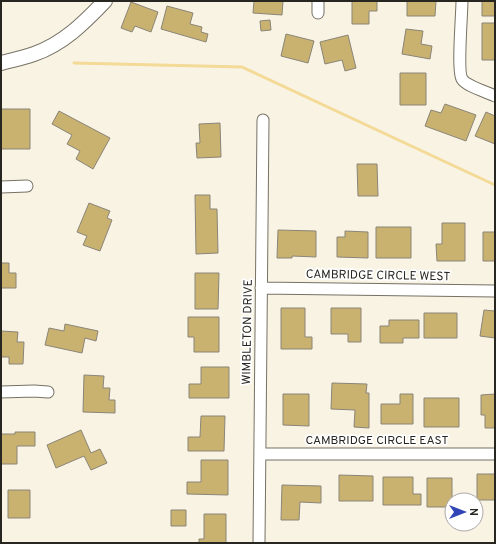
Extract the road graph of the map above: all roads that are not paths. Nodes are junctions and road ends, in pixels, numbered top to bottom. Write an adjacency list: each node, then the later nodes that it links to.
1 (105, 1): 5 (main road)
2 (318, 1): 4 (street)
3 (462, 1): 6 (street)
4 (318, 13)
5 (1, 63)
6 (495, 96)
7 (263, 120): 10 (street, WIMBLETON DRIVE)
8 (27, 186): 9 (street)
9 (1, 187)
10 (261, 288): 11 (street, CAMBRIDGE CIRCLE WEST); 14 (street, WIMBLETON DRIVE)
11 (495, 291)
12 (1, 392): 13 (street)
13 (48, 392)
14 (260, 454): 15 (street, CAMBRIDGE CIRCLE EAST); 16 (street, WIMBLETON DRIVE)
15 (495, 454)
16 (259, 543)

